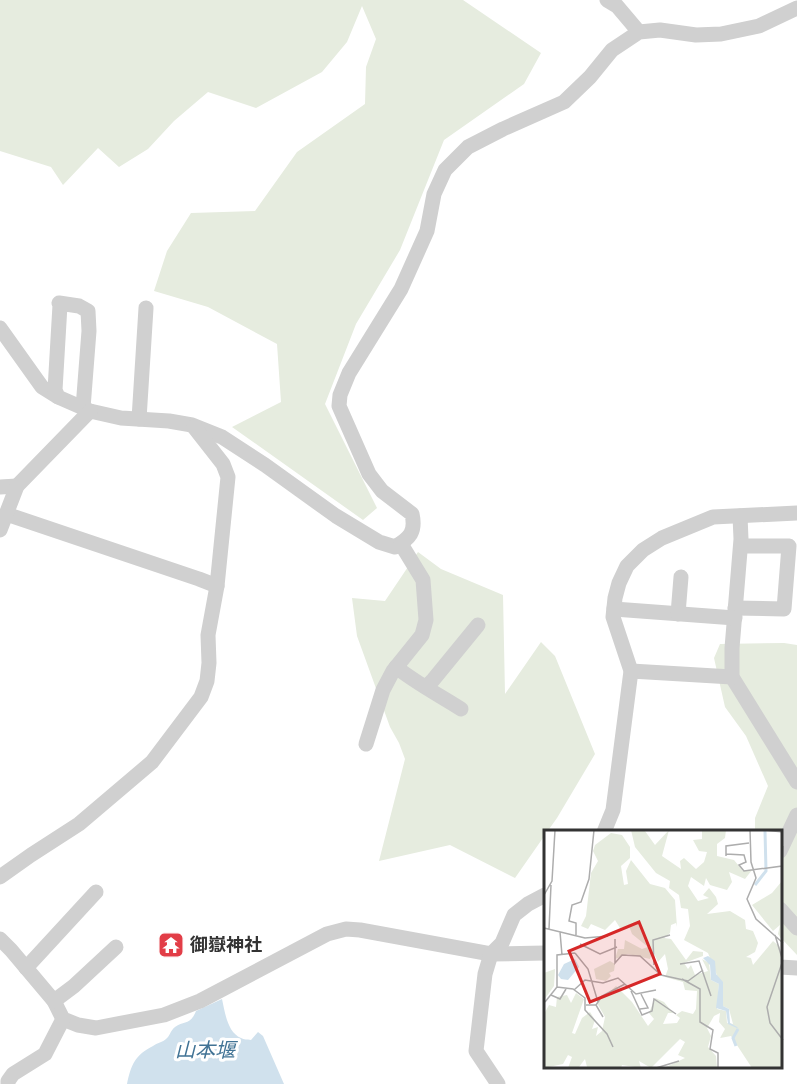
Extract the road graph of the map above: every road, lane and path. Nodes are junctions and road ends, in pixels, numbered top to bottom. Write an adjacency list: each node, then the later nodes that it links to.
1 (606, 0): 3 (street)
2 (797, 8): 3 (street)
3 (639, 32): 16 (street)
4 (146, 308): 8 (street)
5 (0, 328): 6 (street)
6 (58, 397): 7 (street); 7 (street)
7 (87, 410): 8 (street); 10 (street)
8 (140, 419): 9 (street)
9 (192, 425): 16 (street); 19 (street)
10 (17, 486): 11 (street); 13 (street)
11 (0, 487)
12 (797, 513): 14 (street)
13 (6, 514): 15 (street); 19 (street)
14 (740, 516): 17 (street); 20 (street)
15 (0, 530)
16 (401, 544): 24 (street)
17 (741, 546): 21 (street); 21 (street)
18 (681, 577): 22 (street)
19 (217, 586): 34 (street)
20 (614, 609): 22 (street); 25 (street)
21 (735, 613): 22 (street); 26 (street)
22 (678, 614)
23 (478, 625): 27 (street)
24 (396, 667): 27 (street); 29 (street)
25 (631, 671): 26 (street); 32 (street)
26 (732, 677): 30 (street)
27 (426, 687): 28 (street)
28 (460, 709)
29 (366, 744)
30 (797, 782)
31 (797, 815): 33 (street)
32 (605, 830)
33 (782, 847)
34 (0, 877)
35 (96, 892): 44 (street)
36 (544, 896): 42 (street)
37 (782, 911): 38 (street)
38 (797, 928)
39 (0, 939): 44 (street)
40 (116, 947): 46 (street)
41 (544, 953): 42 (street)
42 (491, 954): 47 (street); 49 (street)
43 (782, 967): 45 (street)
44 (27, 968): 46 (street)
45 (797, 968)
46 (54, 1001): 47 (street)
47 (63, 1019): 48 (street)
48 (8, 1084)
49 (498, 1084)

